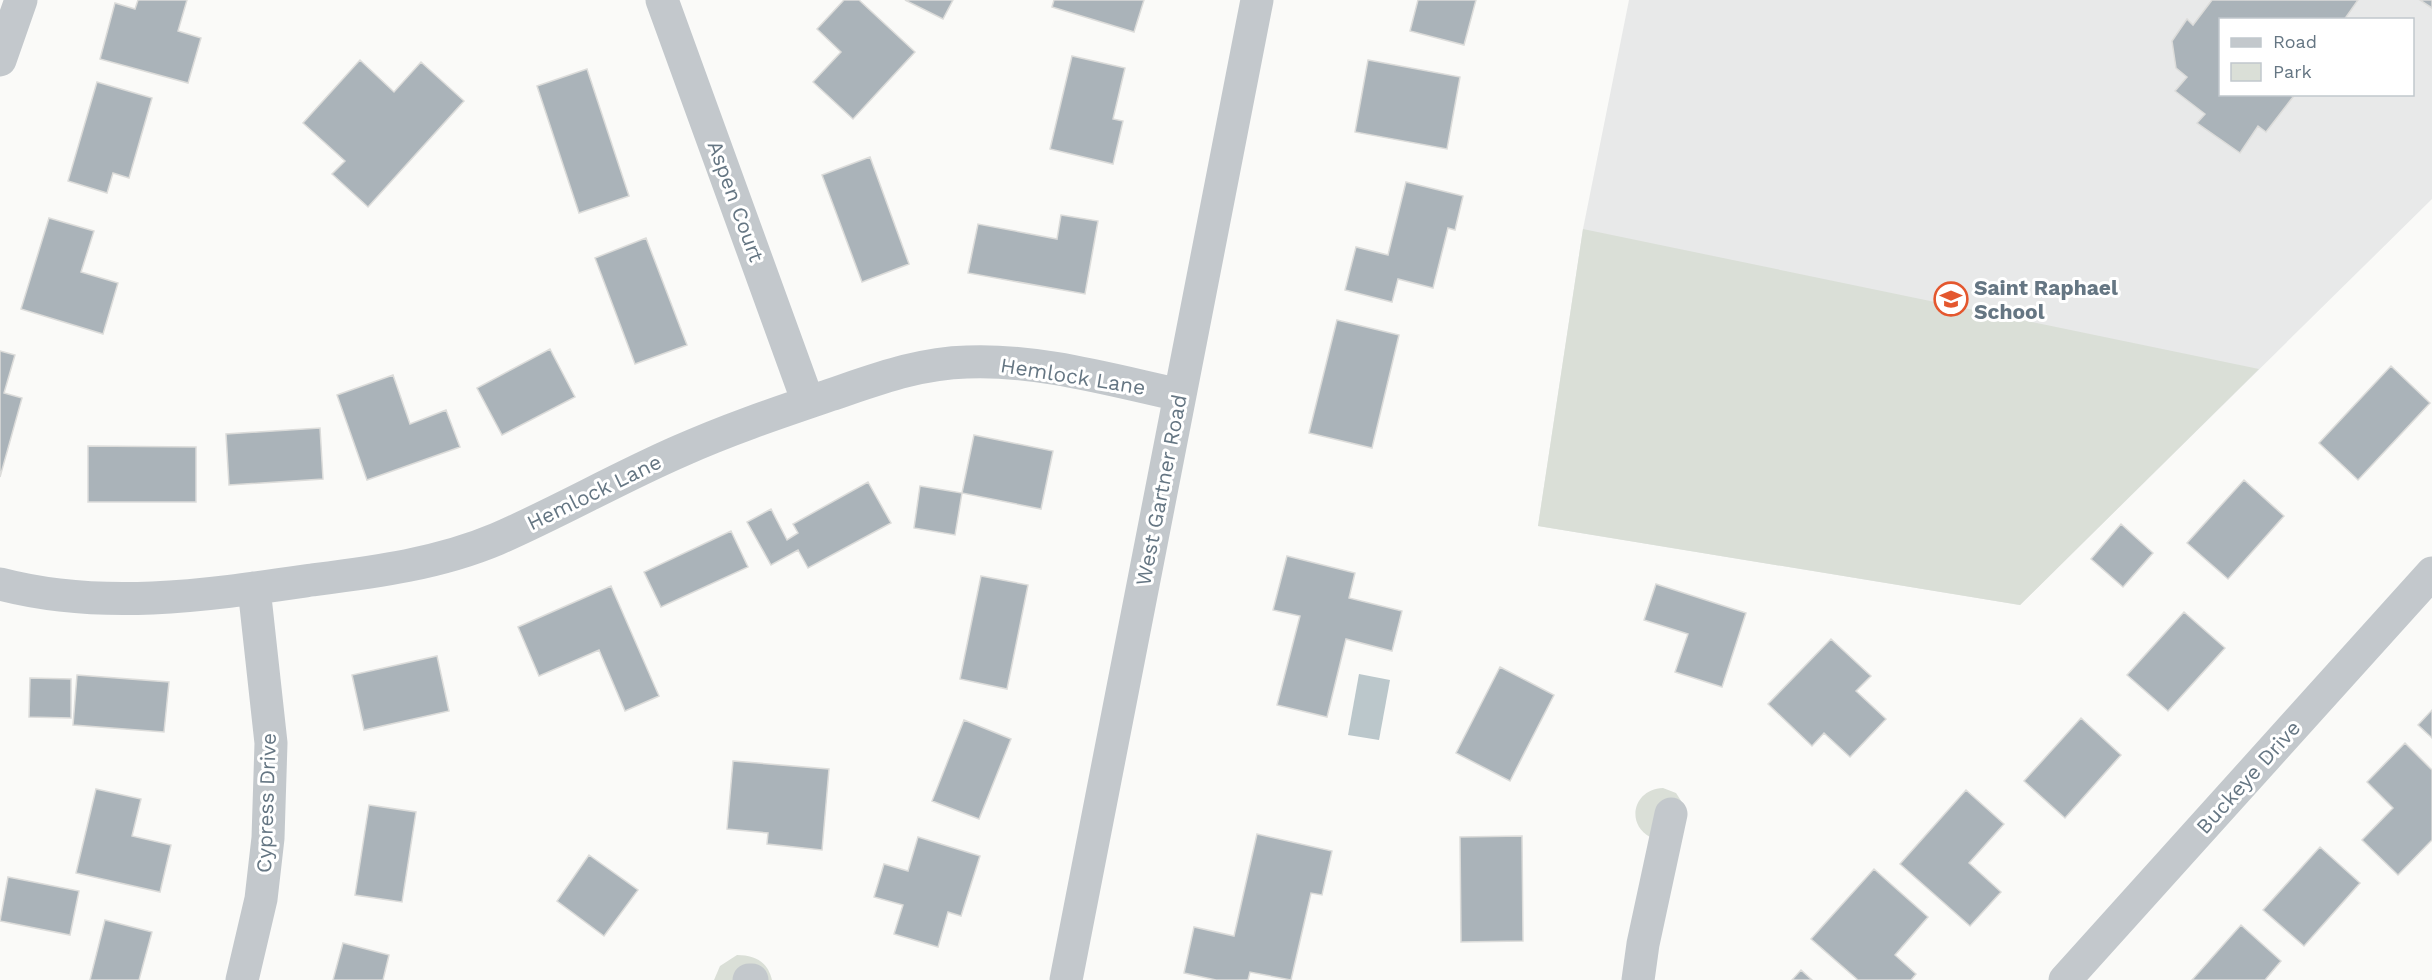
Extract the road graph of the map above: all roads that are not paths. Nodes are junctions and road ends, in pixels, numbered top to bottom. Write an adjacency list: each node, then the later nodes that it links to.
1 (21, 0): 4 (street)
2 (662, 0): 6 (street, Aspen Court)
3 (1257, 0): 5 (street, West Gartner Road)
4 (0, 60)
5 (1180, 395): 6 (street, Hemlock Lane); 12 (street, West Gartner Road)
6 (808, 402): 9 (street, Hemlock Lane)
7 (2432, 573): 14 (street, Buckeye Drive)
8 (0, 584): 9 (street, Hemlock Lane)
9 (254, 588): 11 (street, Cypress Drive)
10 (1671, 814): 13 (street)
11 (242, 980)
12 (1066, 980)
13 (1638, 980)
14 (2065, 980)

